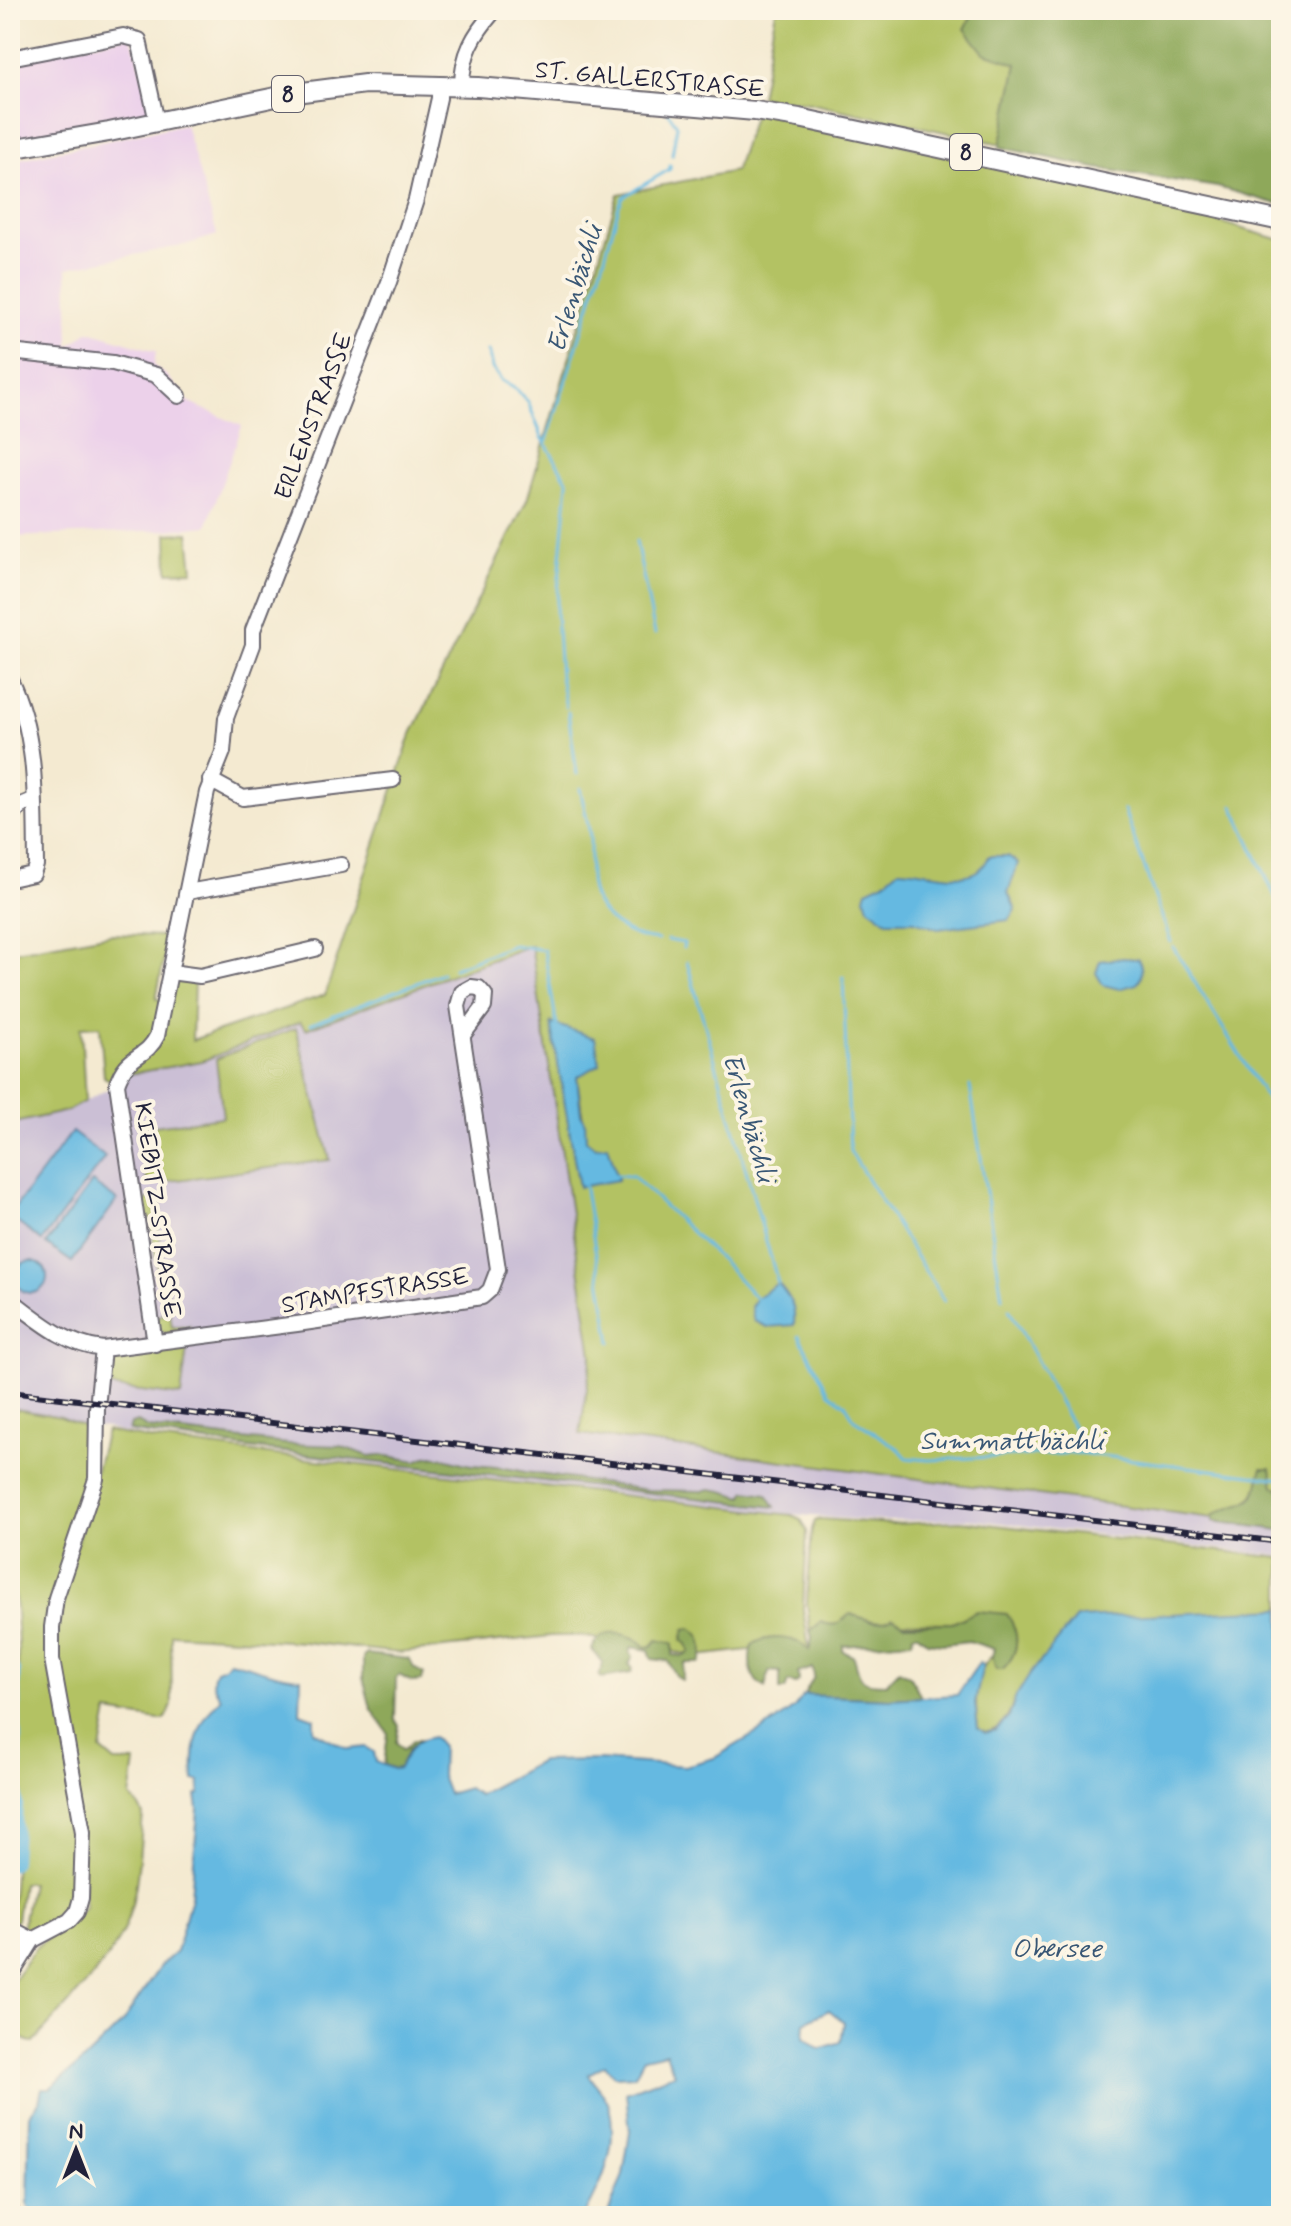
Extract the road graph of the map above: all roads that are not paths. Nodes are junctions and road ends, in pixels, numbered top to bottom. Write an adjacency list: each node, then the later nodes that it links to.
1 (495, 10): 4 (street)
2 (10, 58): 5 (street)
3 (439, 85): 4 (main road, ST. GALLERSTRASSE / 8); 5 (main road, ST. GALLERSTRASSE / 8); 11 (street, ERLENSTRASSE)
4 (462, 86): 7 (main road, ST. GALLERSTRASSE / 8)
5 (157, 122): 6 (main road, ST. GALLERSTRASSE / 8)
6 (10, 149)
7 (1281, 221)
8 (10, 352): 9 (street)
9 (179, 396)
10 (10, 679): 13 (street)
11 (210, 780): 12 (street); 17 (street, ERLENSTRASSE)
12 (393, 780)
13 (33, 800): 14 (street); 16 (street)
14 (10, 820)
15 (341, 865): 17 (street)
16 (10, 879)
17 (187, 892): 19 (street, ERLENSTRASSE)
18 (315, 949): 19 (street)
19 (170, 972): 21 (street, ERLENSTRASSE)
20 (463, 1035): 23 (street, STAMPFSTRASSE)
21 (117, 1084): 23 (street, KIEBITZ-STRASSE)
22 (10, 1299): 24 (street, STAMPFSTRASSE)
23 (155, 1344): 24 (street, STAMPFSTRASSE)
24 (103, 1349): 26 (street)
25 (13, 1929): 26 (street)
26 (33, 1940): 27 (street)
27 (10, 1977)
28 (10, 2205): 29 (street)
29 (11, 2216)

